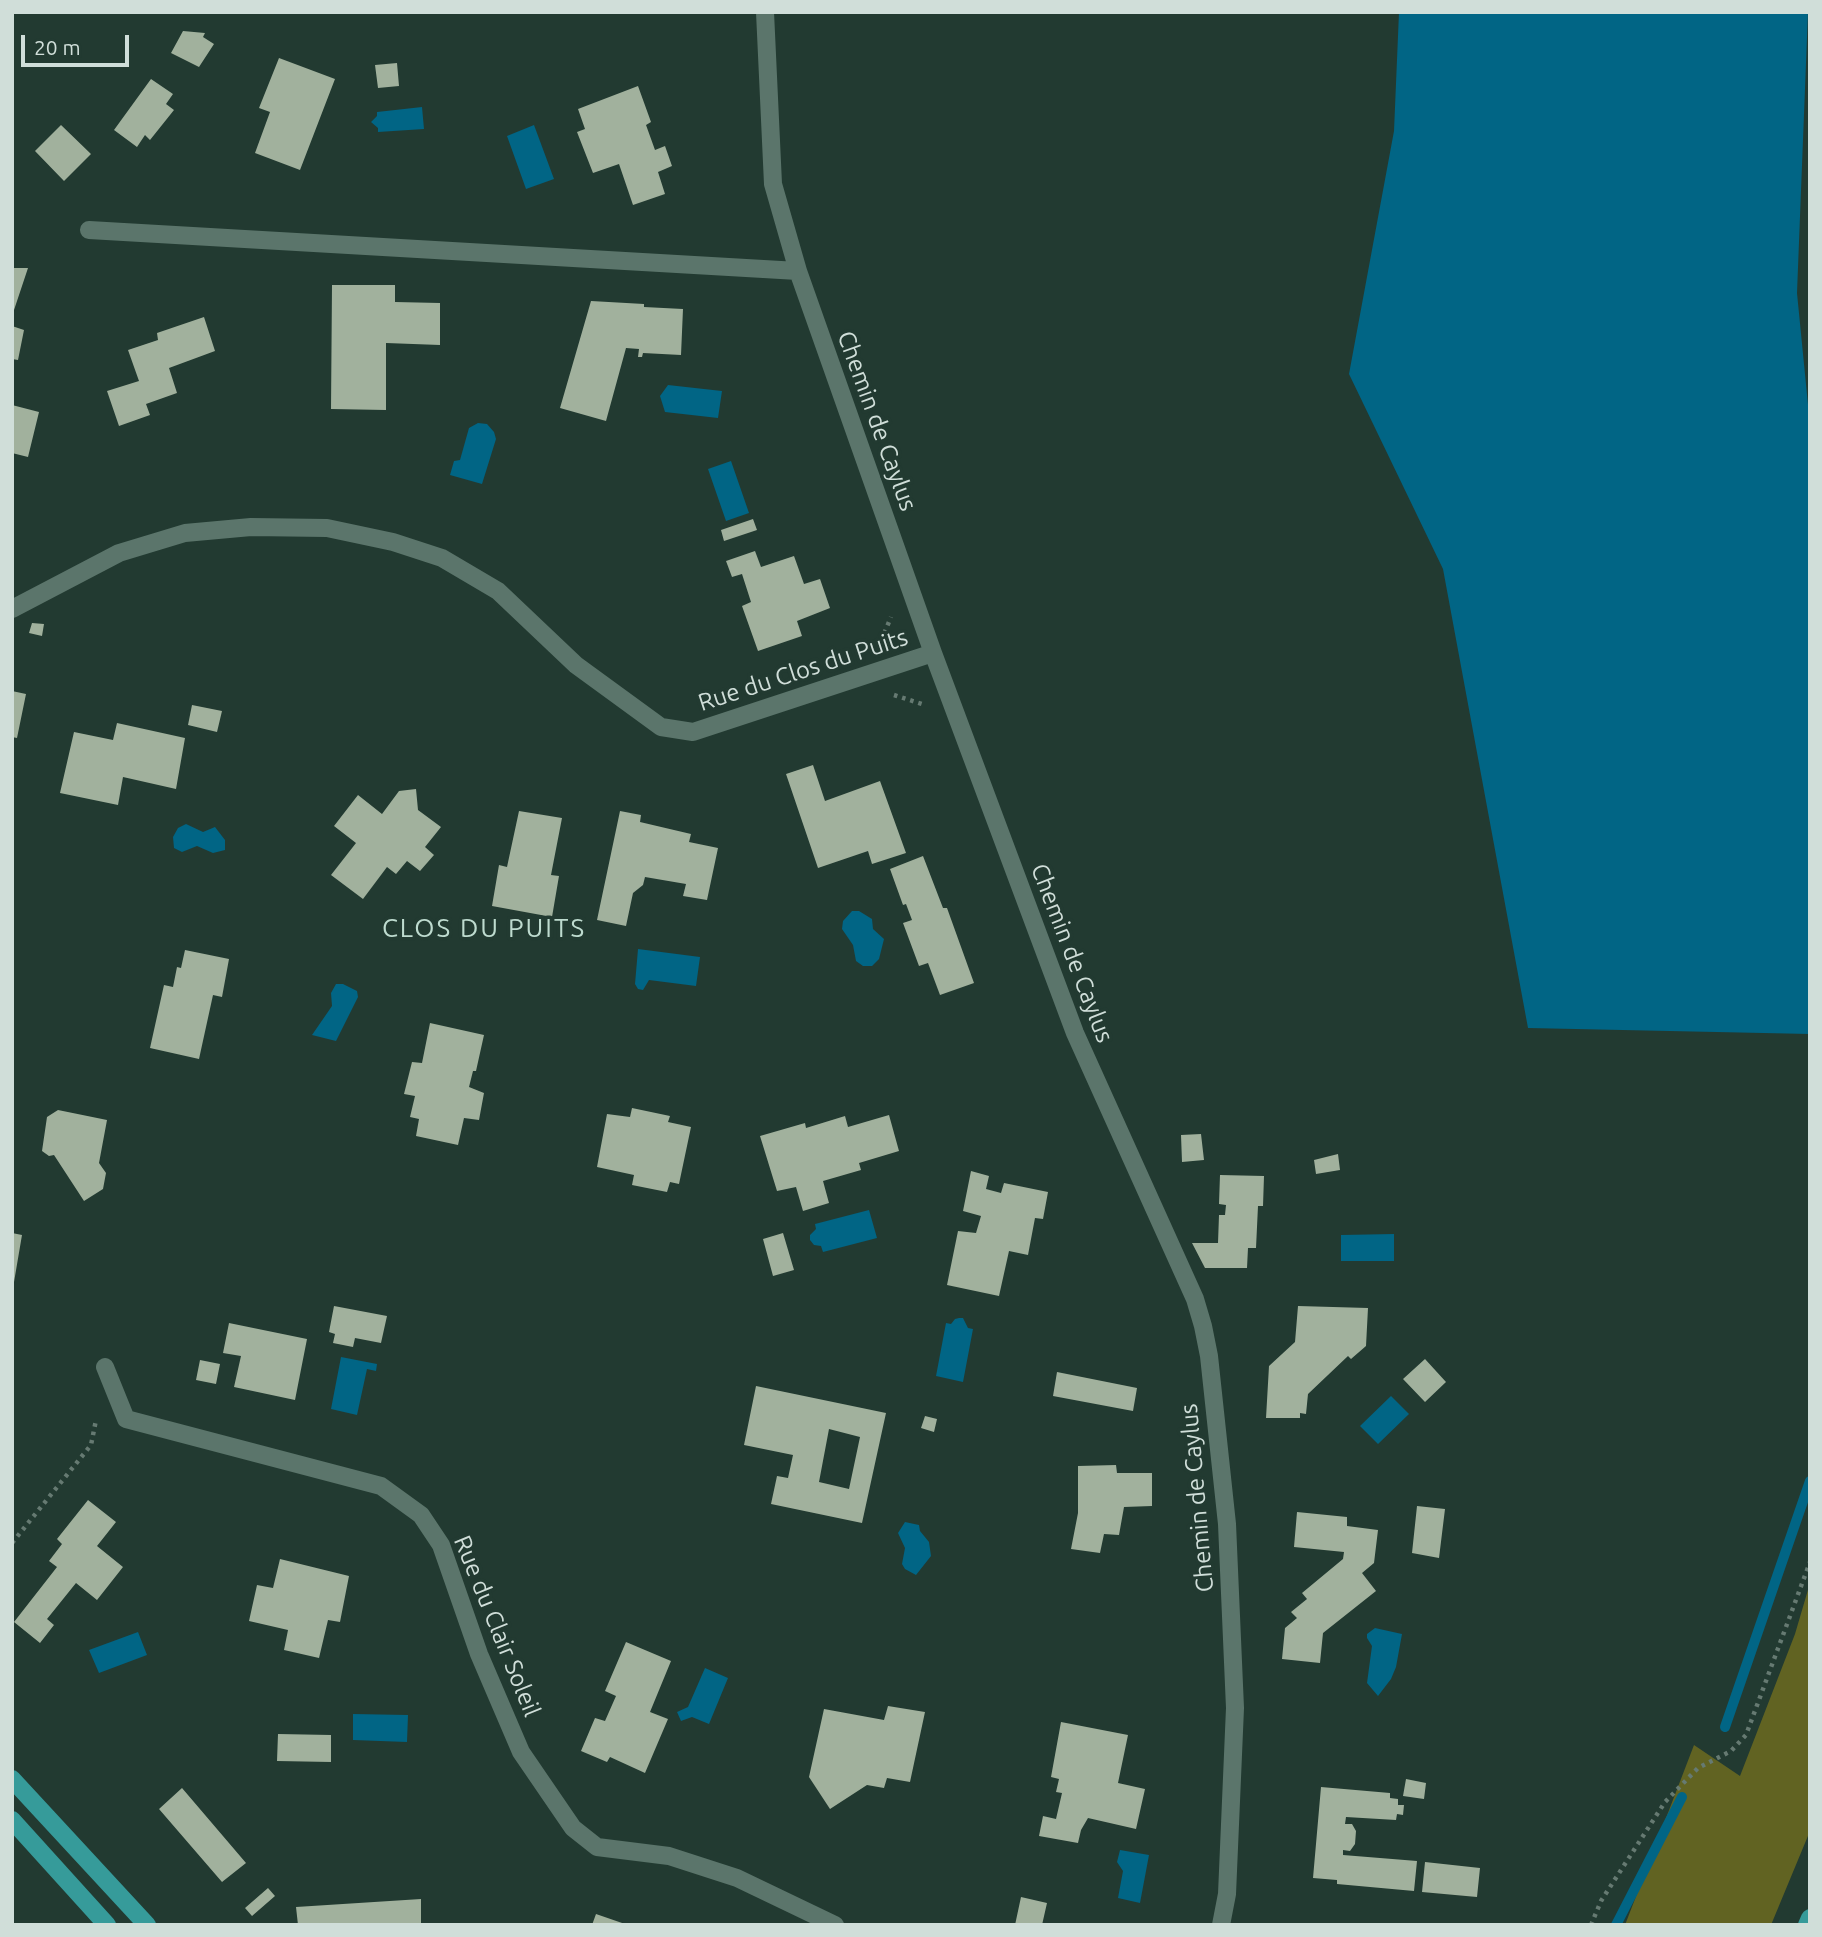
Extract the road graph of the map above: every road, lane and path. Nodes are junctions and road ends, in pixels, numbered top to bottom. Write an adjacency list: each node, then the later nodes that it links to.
1 (765, 12): 3 (street, Chemin de Caylus)
2 (89, 230): 3 (street)
3 (798, 271): 6 (street, Chemin de Caylus)
4 (891, 607): 7 (path)
5 (12, 609): 7 (street, Rue du Clos du Puits)
6 (933, 653): 7 (street, Rue du Clos du Puits); 19 (street, Chemin de Caylus)
7 (882, 669): 8 (path)
8 (930, 711)
9 (105, 1367): 18 (street, Rue du Clair Soleil)
10 (96, 1419): 11 (path)
11 (12, 1542)
12 (1810, 1562): 20 (path)
13 (12, 1779): 17 (main road)
14 (12, 1820): 16 (main road)
15 (1810, 1918): 21 (main road)
16 (107, 1925)
17 (147, 1925)
18 (835, 1925)
19 (1221, 1925)
20 (1591, 1925)
21 (1807, 1925)

